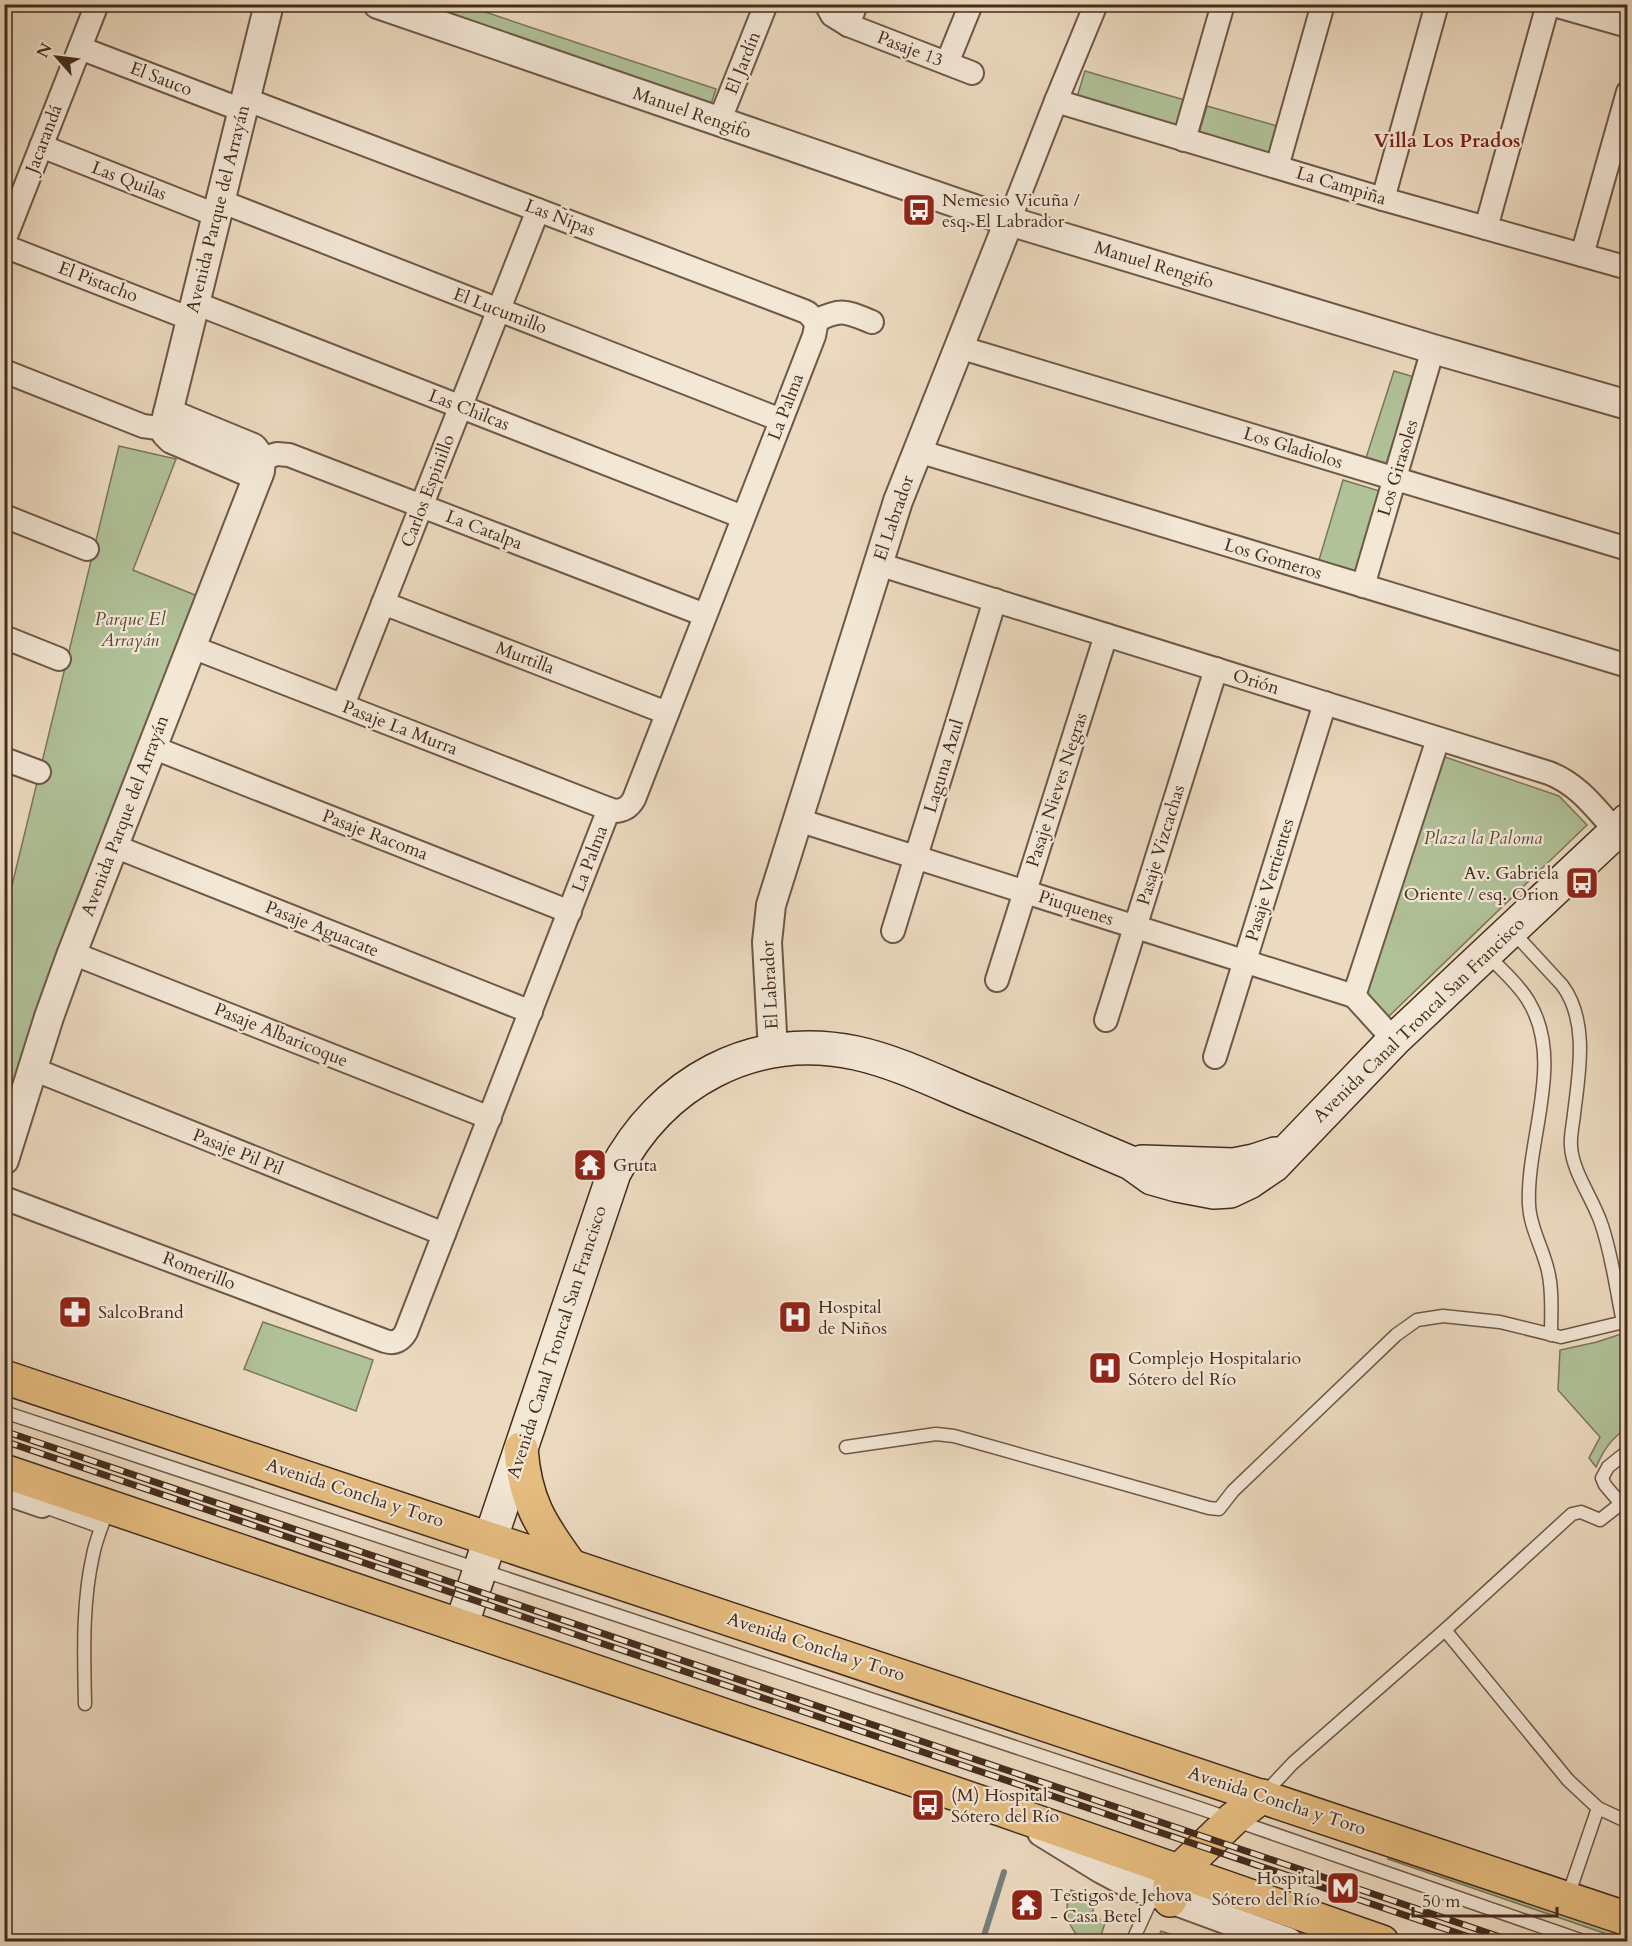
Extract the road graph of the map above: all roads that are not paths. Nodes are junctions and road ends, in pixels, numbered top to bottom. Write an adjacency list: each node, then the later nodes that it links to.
1 (97, 4): 15 (street, Jacarandá)
2 (269, 4): 20 (street, Avenida Parque del Arrayán)
3 (378, 4): 21 (street, Manuel Rengifo)
4 (766, 4): 21 (street, El Jardín)
5 (826, 4): 13 (street)
6 (971, 4): 16 (street)
7 (1096, 4): 19 (street, El Labrador)
8 (1223, 4): 22 (street)
9 (1323, 4): 24 (street)
10 (1437, 4): 25 (street)
11 (1549, 4): 12 (street); 29 (street)
12 (1597, 11): 14 (street)
13 (852, 15): 16 (street, Pasaje 13)
14 (1628, 26)
15 (80, 48): 20 (street, El Sauco); 23 (street, Jacarandá)
16 (947, 63): 17 (street, Pasaje 13)
17 (972, 73)
18 (1628, 92): 32 (street)
19 (1056, 101): 22 (street, La Campiña); 28 (street, El Labrador)
20 (243, 104): 26 (street, Avenida Parque del Arrayán); 27 (street, Las Ñipas)
21 (719, 122): 28 (street, Manuel Rengifo)
22 (1184, 140): 24 (street, La Campiña)
23 (41, 146): 26 (street, Las Quilas); 30 (street, Jacarandá)
24 (1277, 167): 25 (street, La Campiña)
25 (1383, 199): 29 (street, La Campiña)
26 (218, 208): 34 (street, El Lucumillo); 35 (street, Avenida Parque del Arrayán)
27 (538, 210): 34 (street, Carlos Espinillo); 36 (street, Las Ñipas)
28 (1009, 221): 38 (street, El Labrador); 39 (street, Manuel Rengifo)
29 (1486, 228): 32 (street, La Campiña)
30 (4, 241)
31 (4, 246): 35 (street, El Pistacho)
32 (1582, 255): 33 (street, La Campiña)
33 (1628, 268)
34 (499, 310): 42 (street, Carlos Espinillo); 43 (street, El Lucumillo)
35 (193, 311): 42 (street, Las Chilcas); 44 (street, Avenida Parque del Arrayán)
36 (815, 321): 37 (street); 43 (street, La Palma)
37 (872, 322)
38 (959, 346): 45 (street, El Labrador); 47 (street, Los Gladiolos)
39 (1433, 349): 41 (street, Manuel Rengifo); 47 (street, Los Girasoles)
40 (4, 371): 44 (street)
41 (1628, 405)
42 (461, 407): 48 (street, Carlos Espinillo); 50 (street, Las Chilcas)
43 (781, 420): 50 (street, La Palma)
44 (166, 421): 46 (street)
45 (918, 451): 53 (street, El Labrador); 54 (street, Los Gomeros)
46 (260, 467): 48 (street, La Catalpa); 60 (street, Avenida Parque del Arrayán)
47 (1395, 478): 52 (street, Los Gladiolos); 54 (street, Los Girasoles)
48 (422, 506): 56 (street, Carlos Espinillo); 57 (street, La Catalpa)
49 (4, 516): 51 (street)
50 (743, 517): 57 (street, La Palma)
51 (87, 549)
52 (1628, 549)
53 (878, 564): 55 (street, Orión); 72 (street, El Labrador)
54 (1363, 586): 62 (street, Los Gomeros)
55 (995, 600): 58 (street, Orión); 75 (street, Laguna Azul)
56 (383, 603): 65 (street, Carlos Espinillo); 66 (street, Murtilla)
57 (705, 615): 66 (street, La Palma)
58 (1106, 635): 63 (street, Orión); 76 (street, Pasaje Nieves Negras)
59 (4, 637): 61 (street)
60 (192, 647): 65 (street, Pasaje La Murra); 68 (street, Avenida Parque del Arrayán)
61 (59, 659)
62 (1628, 666)
63 (1216, 669): 64 (street, Orión); 78 (street, Pasaje Vizcachas)
64 (1325, 703): 67 (street, Orión); 83 (street, Pasaje Vertientes)
65 (343, 705): 71 (street, Pasaje La Murra)
66 (667, 713): 71 (street, La Palma)
67 (1438, 739): 73 (street, Orión); 85 (street)
68 (152, 747): 74 (street, Avenida Parque del Arrayán); 77 (street, Pasaje Racoma)
69 (4, 759): 70 (street)
70 (39, 772)
71 (609, 809): 77 (street, La Palma)
72 (798, 820): 75 (street, Piuquenes); 89 (street, El Labrador)
73 (1622, 825): 79 (main road, Avenida Canal Troncal San Francisco)
74 (114, 846): 81 (street, Avenida Parque del Arrayán); 86 (street, Pasaje Aguacate)
75 (915, 858): 76 (street, Piuquenes); 80 (street, Laguna Azul)
76 (1025, 892): 78 (street, Piuquenes); 84 (street, Pasaje Nieves Negras)
77 (564, 909): 86 (street, La Palma)
78 (1135, 927): 83 (street, Piuquenes); 87 (street, Pasaje Vizcachas)
79 (1511, 930): 82 (main road, Avenida Canal Troncal San Francisco); 96 (lane)
80 (893, 931)
81 (72, 953): 91 (street, Avenida Parque del Arrayán); 92 (street, Pasaje Albaricoque)
82 (1486, 953): 88 (main road, Avenida Canal Troncal San Francisco); 97 (lane)
83 (1245, 962): 85 (street, Piuquenes); 90 (street, Pasaje Vertientes)
84 (997, 980)
85 (1354, 996): 88 (street)
86 (531, 1012): 92 (street, La Palma)
87 (1106, 1020)
88 (1394, 1040): 89 (main road, Avenida Canal Troncal San Francisco)
89 (773, 1051): 102 (main road, Avenida Canal Troncal San Francisco)
90 (1215, 1057)
91 (33, 1069): 93 (street, Avenida Parque del Arrayán); 95 (street, Pasaje Pil Pil)
92 (490, 1118): 95 (street, La Palma)
93 (4, 1160)
94 (4, 1198): 98 (street, Romerillo)
95 (444, 1234): 98 (street, La Palma)
96 (1625, 1321): 97 (lane)
97 (1551, 1335): 101 (lane)
98 (394, 1342)
99 (4, 1377): 109 (main road, Avenida Concha y Toro)
100 (4, 1412): 109 (lane)
101 (846, 1447)
102 (521, 1449): 109 (main road, Avenida Canal Troncal San Francisco); 110 (main road)
103 (1628, 1450): 106 (lane)
104 (4, 1471): 108 (main road)
105 (4, 1493): 107 (street)
106 (1624, 1501): 112 (lane)
107 (42, 1506): 108 (main road)
108 (105, 1517): 111 (main road); 113 (lane)
109 (485, 1554): 110 (main road, Avenida Concha y Toro); 111 (main road, Avenida Canal Troncal San Francisco); 116 (lane)
110 (570, 1565): 114 (main road, Avenida Concha y Toro)
111 (461, 1626): 118 (main road)
112 (1445, 1630): 114 (lane); 115 (lane)
113 (86, 1704)
114 (1262, 1796): 116 (main road); 119 (main road, Avenida Concha y Toro)
115 (1598, 1808): 117 (lane); 119 (lane)
116 (1233, 1819): 118 (main road); 124 (lane)
117 (1628, 1822)
118 (1168, 1888): 121 (lane); 122 (street); 123 (main road)
119 (1568, 1897): 120 (main road, Avenida Concha y Toro)
120 (1628, 1918)
121 (1132, 1941)
122 (1288, 1941)
123 (1382, 1941)
124 (1586, 1941)

